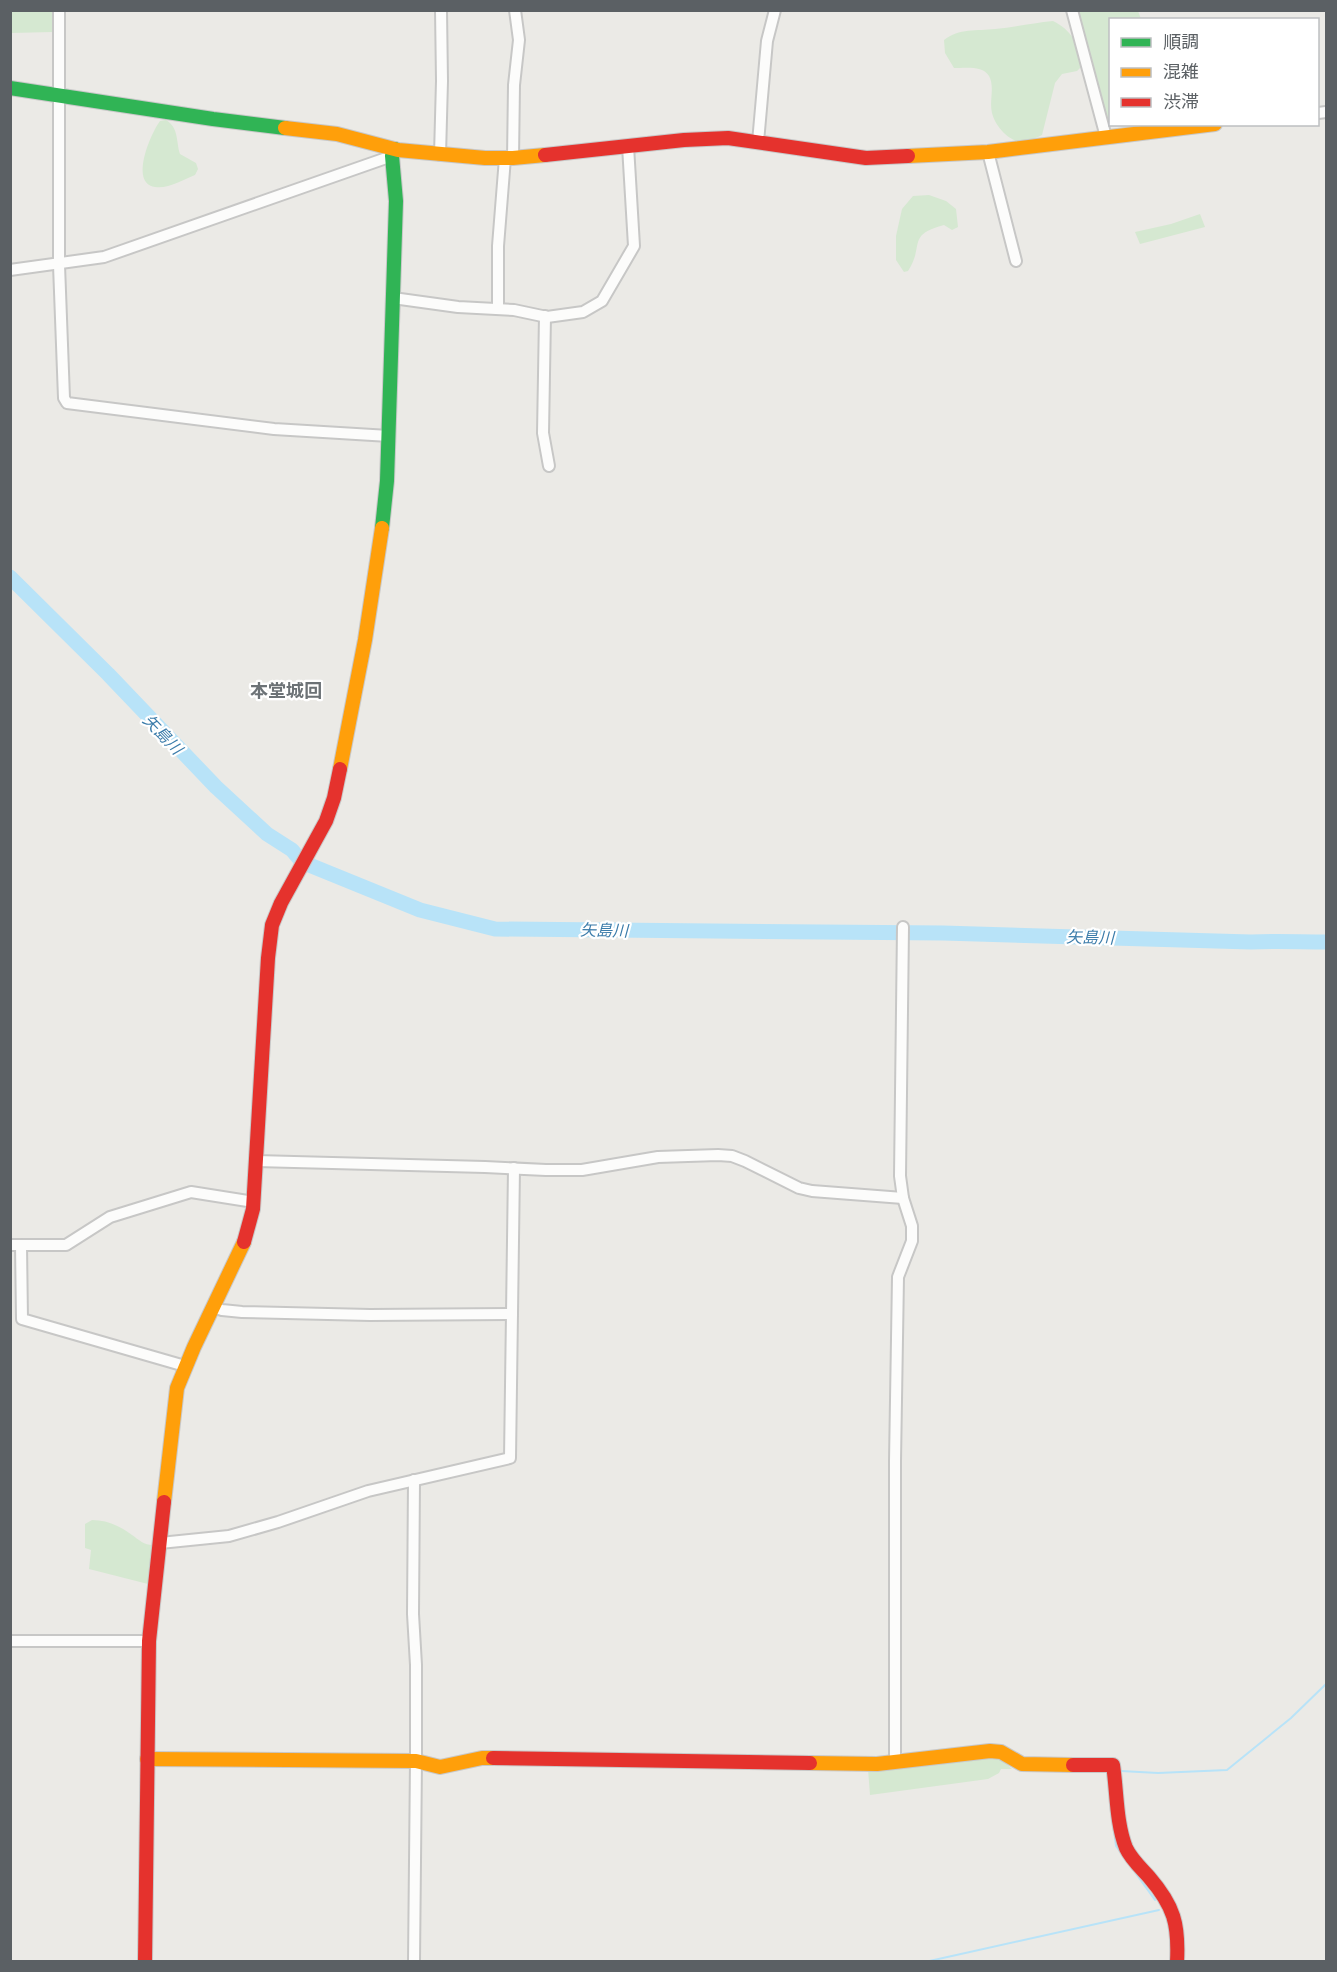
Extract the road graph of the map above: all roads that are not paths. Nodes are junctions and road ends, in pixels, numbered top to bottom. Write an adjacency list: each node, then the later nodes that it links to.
1 (59, 10): 7 (street)
2 (441, 10): 14 (street)
3 (515, 10): 15 (street)
4 (775, 10): 10 (street)
5 (1072, 10): 9 (street)
6 (10, 88): 7 (street)
7 (60, 95): 13 (street); 17 (street)
8 (1198, 126): 9 (street)
9 (1107, 137): 12 (street)
10 (758, 142): 11 (street); 12 (street)
11 (628, 146): 15 (street); 21 (street)
12 (988, 152): 16 (street)
13 (394, 153): 14 (street); 17 (street); 19 (street)
14 (440, 155): 15 (street)
15 (509, 158): 20 (street)
16 (1016, 261)
17 (59, 265): 18 (street); 22 (street)
18 (10, 270)
19 (393, 298): 20 (street); 22 (street)
20 (498, 309): 21 (street)
21 (545, 316): 23 (street)
22 (389, 436): 25 (street)
23 (549, 466)
24 (903, 927): 27 (street)
25 (256, 1161): 26 (street); 28 (street)
26 (514, 1168): 27 (street); 31 (street)
27 (903, 1198): 39 (street)
28 (254, 1202): 29 (street); 30 (street)
29 (16, 1245): 32 (street)
30 (213, 1307): 31 (street); 32 (street)
31 (512, 1314): 33 (street)
32 (185, 1366): 34 (street)
33 (414, 1480): 34 (street); 38 (street)
34 (160, 1543): 36 (street)
35 (10, 1641): 36 (street)
36 (149, 1641): 37 (street)
37 (147, 1759): 38 (street); 40 (street)
38 (416, 1761): 39 (street); 41 (street)
39 (895, 1761): 42 (street)
40 (144, 1962)
41 (414, 1962)
42 (1177, 1962)

